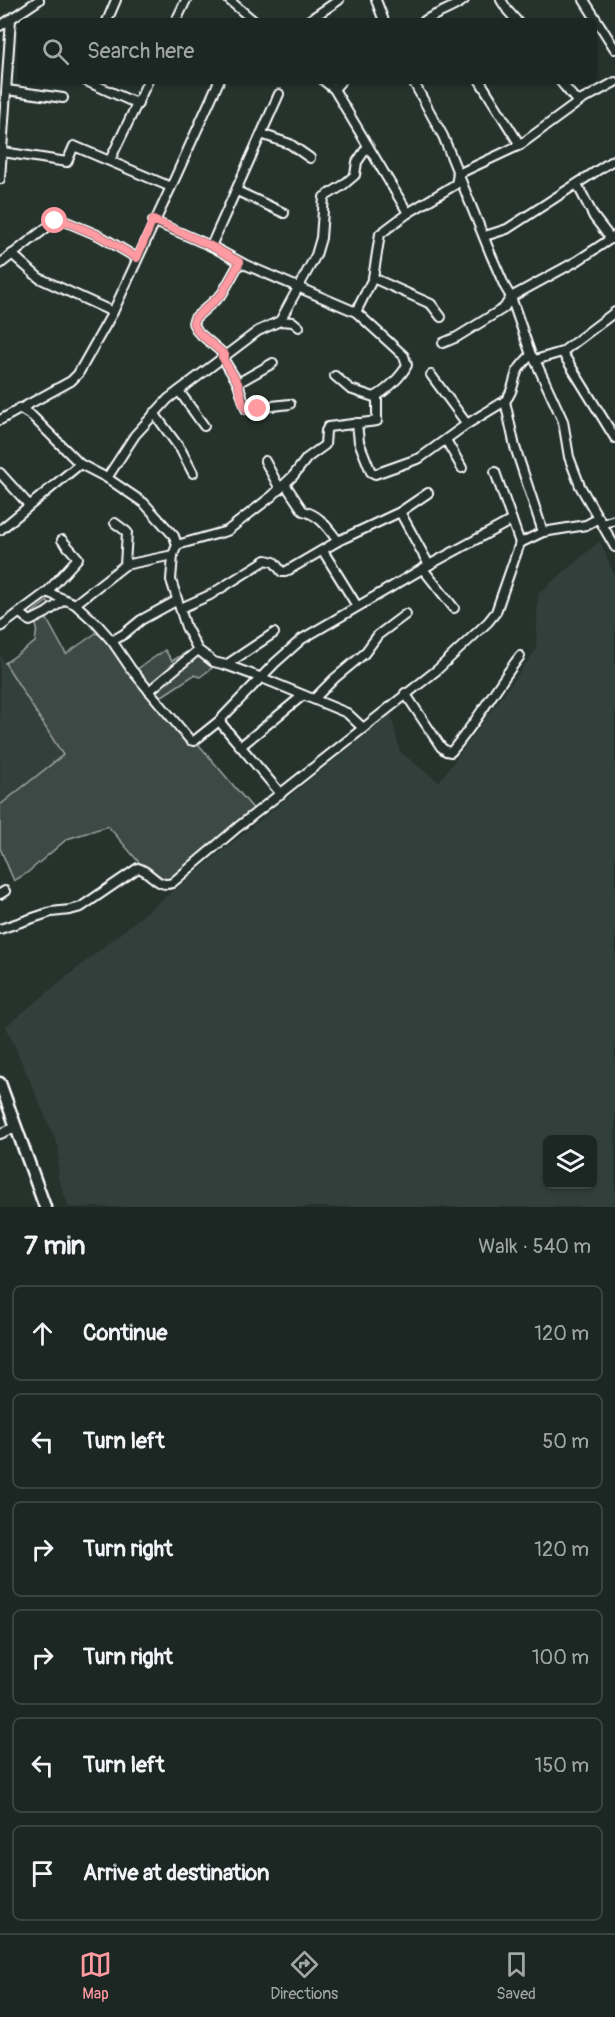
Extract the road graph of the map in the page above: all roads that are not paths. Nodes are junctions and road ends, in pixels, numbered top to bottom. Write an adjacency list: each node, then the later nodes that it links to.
1 (39, 0): 20 (street)
2 (116, 0): 11 (street)
3 (186, 0): 12 (street)
4 (229, 0): 13 (street)
5 (339, 0): 14 (street)
6 (376, 0): 15 (street)
7 (464, 0): 10 (street)
8 (501, 0): 18 (street)
9 (584, 0): 19 (street)
10 (437, 13): 16 (street); 17 (street)
11 (108, 18)
12 (177, 18)
13 (250, 18)
14 (312, 18)
15 (383, 18)
16 (429, 18)
17 (440, 18)
18 (514, 18)
19 (595, 18)
20 (11, 19): 22 (street); 34 (street)
21 (597, 21): 23 (street)
22 (0, 26)
23 (615, 49)
24 (615, 82): 37 (street)
25 (93, 84): 38 (street)
26 (147, 84): 38 (street)
27 (218, 84): 50 (street)
28 (328, 84): 33 (street)
29 (339, 84): 33 (street)
30 (415, 84): 47 (street)
31 (482, 84): 41 (street)
32 (562, 84): 37 (street)
33 (334, 89): 42 (street)
34 (7, 90): 36 (street); 39 (street)
35 (279, 94): 40 (street)
36 (63, 98)
37 (580, 101): 41 (street)
38 (138, 104): 46 (street)
39 (3, 120): 43 (street)
40 (261, 134): 44 (street); 51 (street)
41 (520, 145): 47 (street)
42 (368, 146): 53 (street); 63 (street)
43 (3, 152): 46 (street); 48 (street)
44 (310, 158)
45 (615, 159): 49 (street)
46 (110, 160): 50 (street)
47 (458, 174): 53 (street); 55 (street)
48 (0, 179)
49 (577, 184): 55 (street); 56 (street)
50 (171, 186): 54 (street)
51 (237, 191): 52 (street); 57 (street)
52 (284, 213)
53 (408, 213): 62 (street)
54 (153, 220): 57 (street); 59 (street)
55 (484, 236): 64 (street)
56 (613, 238): 64 (street)
57 (211, 246): 60 (street)
58 (12, 255): 59 (street); 61 (street); 65 (street)
59 (137, 258): 65 (street)
60 (240, 262): 63 (street); 73 (street)
61 (0, 264)
62 (373, 278): 66 (street); 68 (street)
63 (300, 287): 66 (street); 69 (street)
64 (511, 297): 71 (street); 74 (street)
65 (112, 312): 82 (street)
66 (356, 312): 80 (street)
67 (615, 313): 72 (street)
68 (441, 317)
69 (280, 321): 70 (street); 73 (street)
70 (299, 327)
71 (443, 343)
72 (562, 352): 74 (street); 91 (street)
73 (223, 356): 78 (street); 79 (street)
74 (533, 358): 81 (street); 106 (street)
75 (273, 363): 78 (street)
76 (431, 375): 89 (street)
77 (334, 376): 80 (street)
78 (238, 383): 83 (street)
79 (179, 391): 85 (street); 90 (street)
80 (377, 396): 88 (street)
81 (505, 401): 89 (street); 109 (street)
82 (33, 402): 84 (street); 87 (street)
83 (290, 404)
84 (20, 408): 86 (street); 87 (street)
85 (154, 413): 98 (street); 99 (street)
86 (1, 417)
87 (32, 417): 94 (street)
88 (357, 423): 92 (street); 100 (street)
89 (467, 424): 92 (street)
90 (204, 426)
91 (615, 438)
92 (446, 440): 95 (street)
93 (265, 461): 100 (street)
94 (80, 464): 99 (street); 102 (street)
95 (462, 468)
96 (0, 472): 102 (street)
97 (495, 472): 104 (street)
98 (193, 473)
99 (107, 478): 113 (street)
100 (283, 486): 111 (street); 113 (street)
101 (428, 493): 103 (street)
102 (29, 505): 108 (street)
103 (400, 512): 111 (street); 118 (street)
104 (512, 520): 112 (street); 118 (street)
105 (615, 520): 106 (street)
106 (601, 521): 109 (street); 114 (street)
107 (115, 523): 117 (street)
108 (0, 530)
109 (543, 532): 112 (street)
110 (62, 540): 119 (street)
111 (338, 541): 115 (street)
112 (520, 543): 135 (street)
113 (177, 545): 116 (street)
114 (615, 548)
115 (323, 551): 122 (street); 123 (street)
116 (173, 555): 117 (street); 122 (street)
117 (125, 565): 121 (street)
118 (426, 567): 123 (street); 124 (street)
119 (47, 591): 120 (street); 125 (street)
120 (64, 600): 121 (street); 125 (street)
121 (75, 604): 129 (street)
122 (179, 605): 129 (street); 130 (street)
123 (357, 606): 133 (street)
124 (454, 608)
125 (20, 613): 127 (street)
126 (406, 614): 137 (street)
127 (0, 627)
128 (274, 633): 132 (street)
129 (112, 641): 134 (street)
130 (198, 650): 132 (street); 134 (street)
131 (520, 656): 135 (street)
132 (226, 665): 133 (street)
133 (262, 678): 136 (street); 138 (street)
134 (149, 692): 138 (street)
135 (405, 693): 139 (street)
136 (302, 696): 137 (street); 140 (street)
137 (314, 699): 139 (street)
138 (219, 721): 140 (street)
139 (363, 728): 141 (street)
140 (241, 746): 141 (street)
141 (281, 794): 142 (street)
142 (0, 929)
143 (0, 1083): 144 (highway)
144 (16, 1127): 145 (street); 146 (highway)
145 (0, 1134)
146 (43, 1206)

